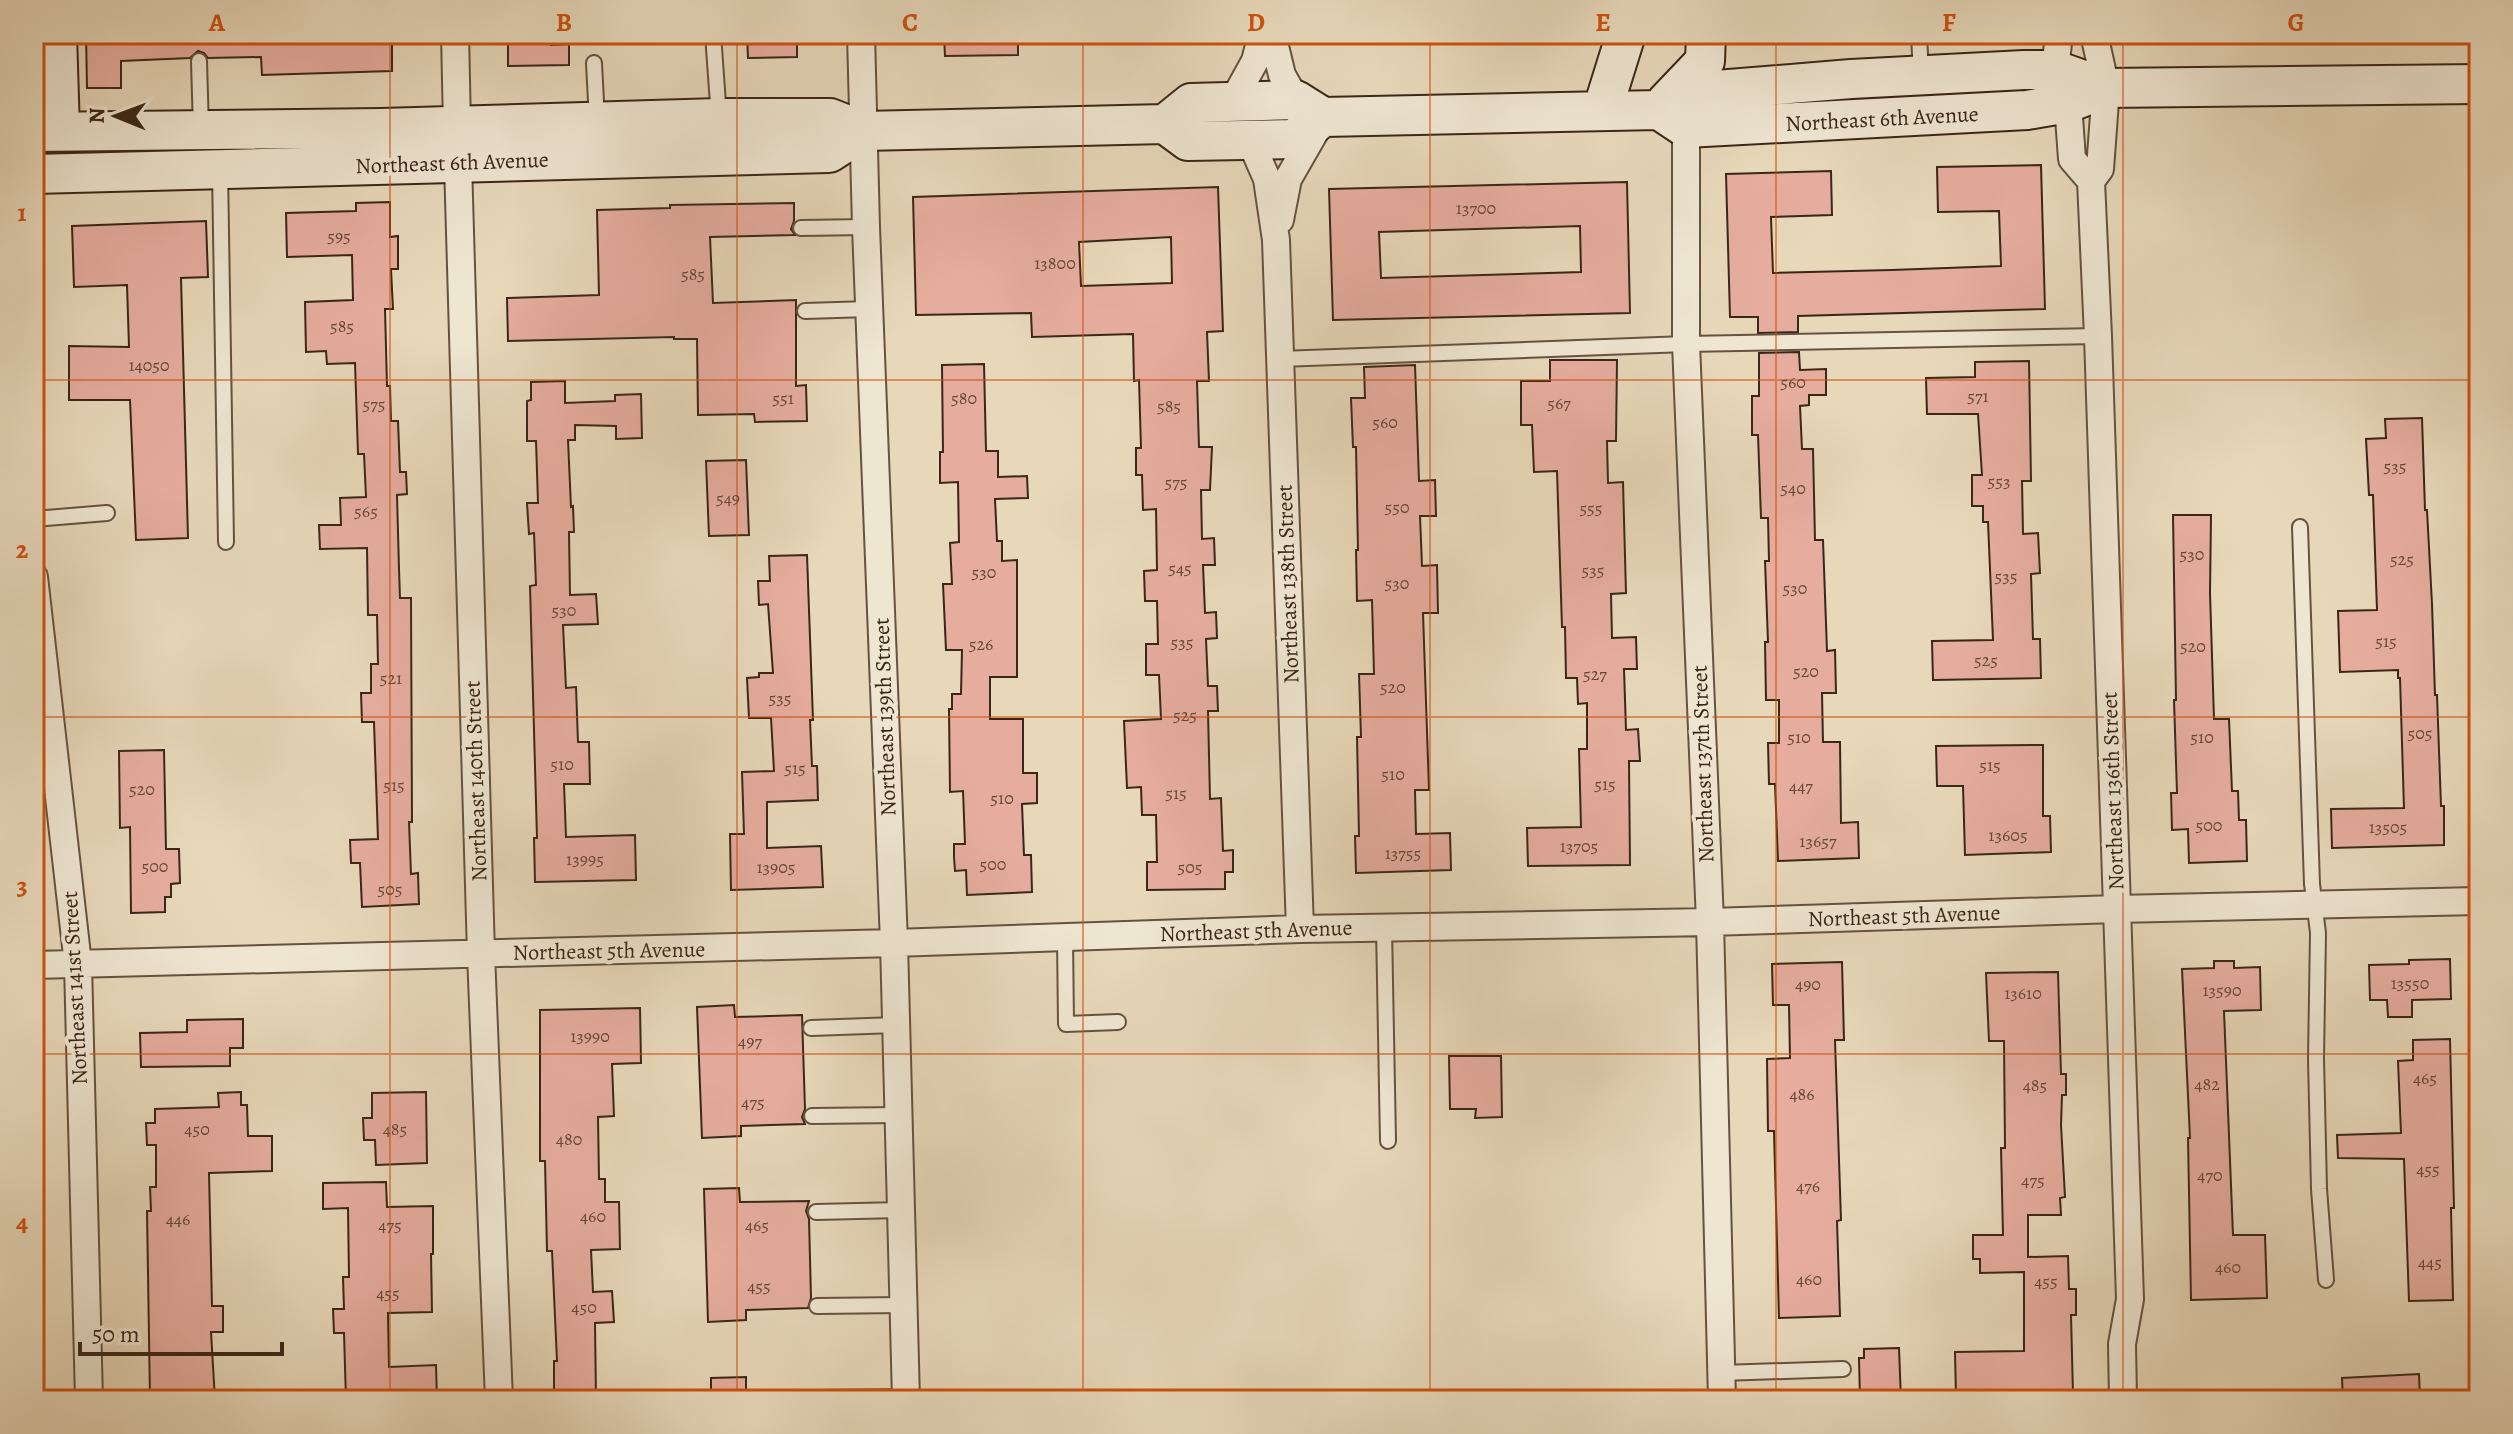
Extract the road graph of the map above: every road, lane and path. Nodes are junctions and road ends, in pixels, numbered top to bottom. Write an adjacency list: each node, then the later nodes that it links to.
1 (57, 34): 27 (main road)
2 (455, 34): 24 (street)
3 (713, 34): 20 (lane)
4 (861, 34): 26 (street, Northeast 139th Street)
5 (1262, 34): 17 (street)
6 (1272, 34): 18 (street)
7 (1626, 34): 19 (main road)
8 (1706, 34): 21 (main road)
9 (1919, 34): 14 (lane)
10 (2094, 34): 16 (street, Northeast 136th Street)
11 (199, 61): 25 (lane)
12 (594, 63): 22 (lane)
13 (2061, 69): 14 (main road, Northeast 6th Avenue); 16 (main road, Northeast 6th Avenue); 21 (main road, Northeast 6th Avenue); 33 (street, Northeast 136th Street)
14 (1921, 75): 21 (main road, Northeast 6th Avenue)
15 (2479, 84): 16 (main road, Northeast 6th Avenue)
16 (2106, 88): 33 (street, Northeast 136th Street)
17 (1233, 101): 18 (main road, Northeast 6th Avenue); 23 (main road, Northeast 6th Avenue)
18 (1310, 109): 19 (main road, Northeast 6th Avenue); 28 (main road, Northeast 6th Avenue); 36 (street, Northeast 138th Street)
19 (1602, 111): 21 (main road, Northeast 6th Avenue)
20 (719, 118): 22 (main road, Northeast 6th Avenue); 26 (main road, Northeast 6th Avenue)
21 (1672, 119): 40 (street, Northeast 137th Street)
22 (597, 122): 24 (main road, Northeast 6th Avenue)
23 (1165, 124): 26 (main road, Northeast 6th Avenue); 28 (main road, Northeast 6th Avenue)
24 (440, 126): 25 (main road, Northeast 6th Avenue); 29 (main road)
25 (201, 130): 27 (main road, Northeast 6th Avenue)
26 (863, 131): 30 (main road, Northeast 6th Avenue); 34 (street, Northeast 139th Street)
27 (47, 132)
28 (1250, 140): 36 (street, Northeast 138th Street)
29 (34, 160)
30 (458, 163): 31 (main road, Northeast 6th Avenue); 55 (street, Northeast 140th Street)
31 (220, 169): 32 (main road, Northeast 6th Avenue); 45 (lane)
32 (34, 174)
33 (2091, 181): 39 (street, Northeast 136th Street)
34 (866, 227): 35 (lane); 37 (street, Northeast 139th Street)
35 (801, 228)
36 (1276, 240): 41 (street, Northeast 138th Street)
37 (869, 309): 38 (lane); 54 (street, Northeast 139th Street)
38 (805, 311)
39 (2098, 336): 40 (lane); 49 (street, Northeast 136th Street)
40 (1686, 344): 41 (lane); 50 (street, Northeast 137th Street)
41 (1280, 359): 52 (street, Northeast 138th Street)
42 (107, 513): 43 (lane)
43 (34, 519)
44 (2300, 527): 48 (lane)
45 (226, 542)
46 (34, 577): 56 (street, Northeast 141st Street)
47 (2479, 901): 48 (street, Northeast 5th Avenue)
48 (2315, 904): 49 (street, Northeast 5th Avenue); 66 (lane)
49 (2116, 909): 50 (street, Northeast 5th Avenue); 76 (street, Northeast 136th Street)
50 (1710, 922): 51 (street, Northeast 5th Avenue); 70 (street, Northeast 137th Street)
51 (1384, 928): 52 (street, Northeast 5th Avenue); 63 (lane)
52 (1300, 929): 53 (street, Northeast 5th Avenue)
53 (1065, 937): 54 (street, Northeast 5th Avenue); 58 (lane)
54 (894, 943): 55 (street, Northeast 5th Avenue); 59 (street, Northeast 139th Street)
55 (481, 954): 56 (street, Northeast 5th Avenue); 74 (street, Northeast 140th Street)
56 (78, 964): 57 (street, Northeast 5th Avenue); 73 (street, Northeast 141st Street)
57 (34, 965)
58 (1118, 1022)
59 (896, 1025): 60 (lane); 61 (street, Northeast 139th Street)
60 (811, 1028)
61 (898, 1115): 62 (lane); 64 (street, Northeast 139th Street)
62 (812, 1116)
63 (1388, 1141)
64 (901, 1210): 65 (lane); 67 (street, Northeast 139th Street)
65 (816, 1212)
66 (2326, 1280)
67 (903, 1305): 68 (lane); 72 (street, Northeast 139th Street)
68 (817, 1306)
69 (1843, 1369): 70 (lane)
70 (1721, 1373): 75 (street, Northeast 137th Street)
71 (822, 1398): 72 (lane)
72 (906, 1398)
73 (89, 1400)
74 (499, 1400)
75 (1722, 1400)
76 (2123, 1400)

